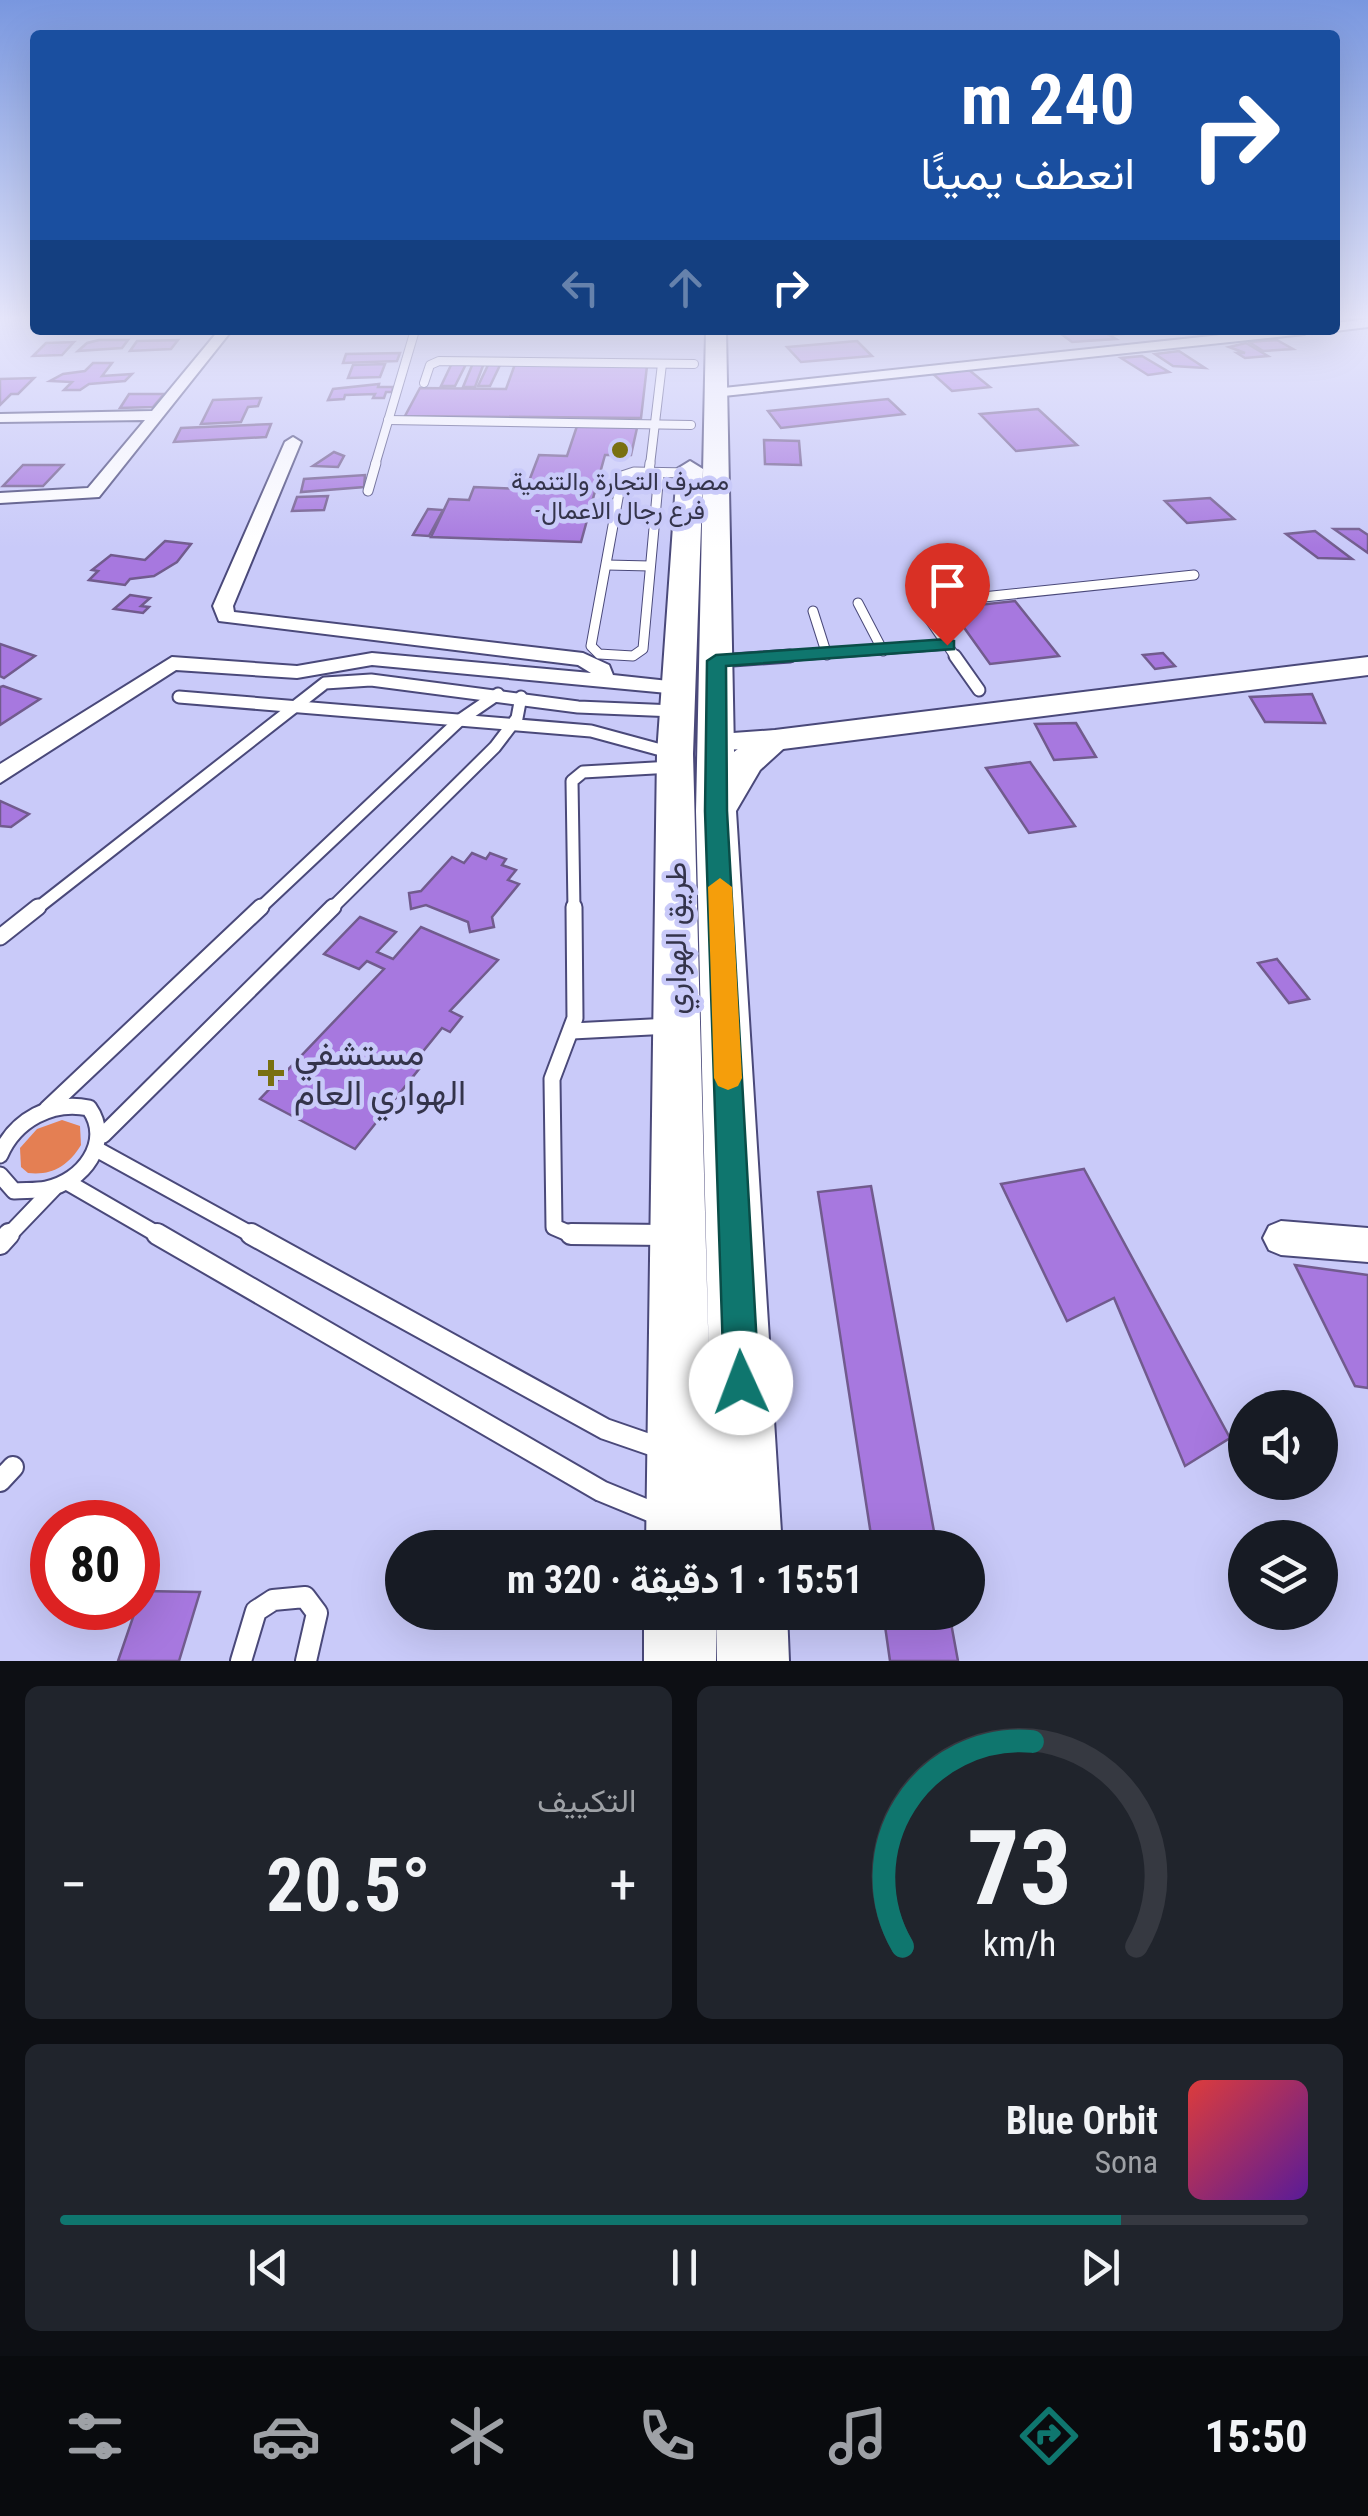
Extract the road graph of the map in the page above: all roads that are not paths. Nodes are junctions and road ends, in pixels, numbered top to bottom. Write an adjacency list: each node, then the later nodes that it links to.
1 (176, 394): 6 (street)
2 (396, 394): 8 (lane)
3 (600, 394): 5 (lane)
4 (819, 394): 5 (street)
5 (686, 411): 8 (lane); 12 (lane); 13 (lane); 28 (highway, طريق الهواري)
6 (158, 416): 7 (street); 11 (street)
7 (0, 418)
8 (388, 420): 10 (lane)
9 (293, 442): 21 (street)
10 (368, 490)
11 (0, 498)
12 (606, 565): 13 (lane); 13 (lane)
13 (650, 566)
14 (1194, 575): 17 (lane)
15 (858, 603): 18 (lane)
16 (812, 612): 19 (lane)
17 (947, 645): 18 (lane); 22 (lane)
18 (883, 651): 19 (lane)
19 (827, 655): 28 (lane)
20 (1368, 666): 28 (main road)
21 (602, 681): 28 (street); 30 (street)
22 (979, 690)
23 (500, 693): 25 (lane); 26 (lane); 27 (lane)
24 (179, 696): 26 (lane)
25 (522, 697): 28 (lane); 29 (lane)
26 (294, 706): 27 (lane); 32 (lane)
27 (460, 720): 29 (lane); 35 (lane)
28 (718, 723): 29 (lane); 31 (highway, طريق الهواري); 31 (highway); 33 (highway, طريق الهواري); 34 (lane)
29 (514, 725): 36 (lane)
30 (0, 775)
31 (716, 811): 47 (highway, طريق الهواري)
32 (0, 938)
33 (676, 1026): 34 (lane); 40 (highway, طريق الهواري)
34 (572, 1032): 40 (lane)
35 (47, 1110): 36 (lane); 37 (lane)
36 (101, 1142): 39 (lane); 44 (lane)
37 (0, 1152)
38 (0, 1175): 39 (lane)
39 (61, 1185): 42 (lane); 45 (lane)
40 (677, 1234): 44 (highway, طريق الهواري)
41 (1281, 1238): 43 (street)
42 (0, 1244)
43 (1368, 1246)
44 (687, 1454): 46 (highway, طريق الهواري)
45 (683, 1530)
46 (685, 1530)
47 (742, 1530)
48 (680, 1630): 52 (highway)
49 (752, 1630): 53 (highway)
50 (241, 1661): 51 (lane)
51 (306, 1661)
52 (680, 1661)
53 (754, 1661)

